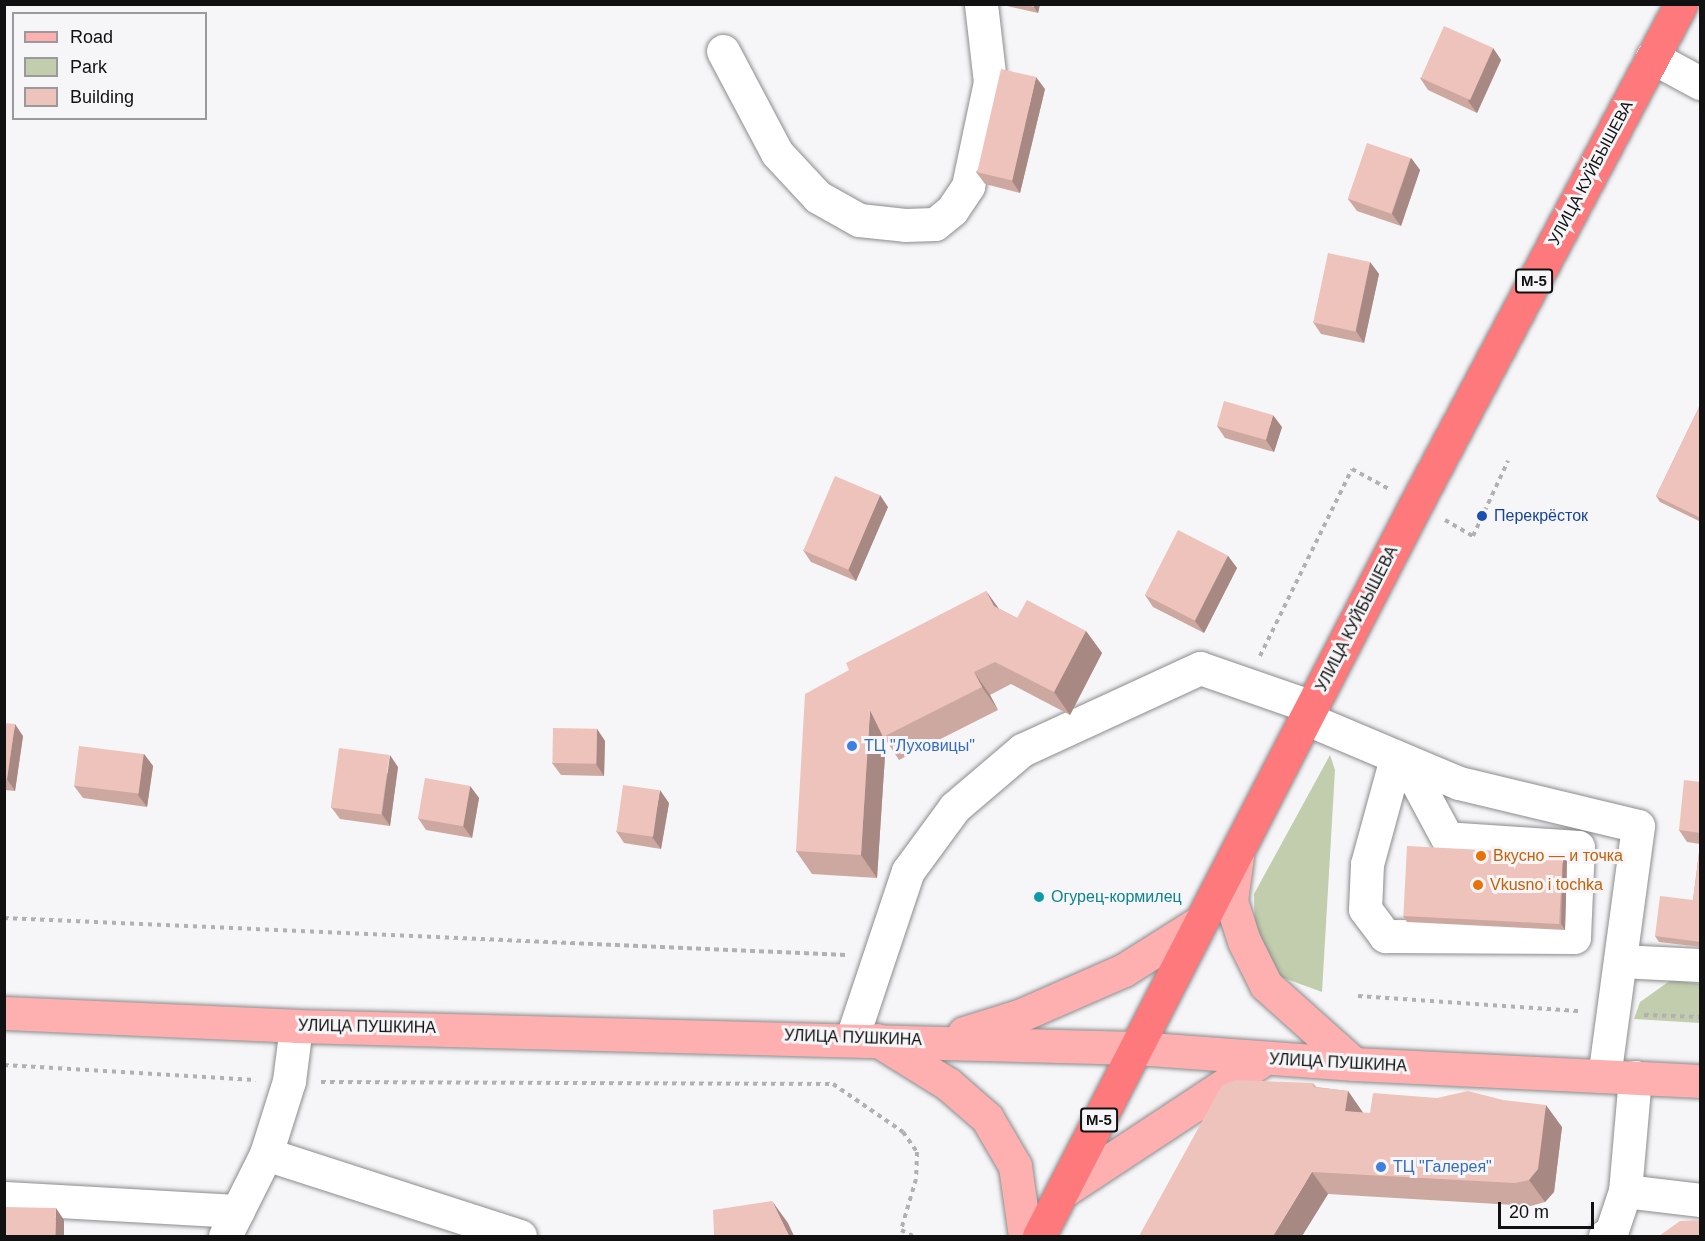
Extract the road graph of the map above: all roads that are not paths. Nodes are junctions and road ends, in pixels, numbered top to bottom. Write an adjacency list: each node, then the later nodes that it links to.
1 (981, 4): 3 (street)
2 (1681, 4): 4 (highway, УЛИЦА КУЙБЫШЕВА / М-5)
3 (723, 51)
4 (1652, 57): 5 (street); 6 (highway, УЛИЦА КУЙБЫШЕВА / М-5)
5 (1701, 83)
6 (1308, 712): 7 (street); 8 (highway, УЛИЦА КУЙБЫШЕВА / М-5); 14 (street)
7 (1401, 760): 7 (street); 10 (street)
8 (1237, 857): 9 (highway, УЛИЦА КУЙБЫШЕВА / М-5); 18 (main road)
9 (1200, 922): 15 (main road); 16 (highway, УЛИЦА КУЙБЫШЕВА / М-5)
10 (1620, 961): 11 (street); 19 (street)
11 (1701, 965)
12 (4, 1013): 13 (main road, УЛИЦА ПУШКИНА)
13 (296, 1026): 14 (main road, УЛИЦА ПУШКИНА); 22 (street)
14 (864, 1038): 15 (main road, УЛИЦА ПУШКИНА); 29 (main road)
15 (940, 1041): 16 (main road, УЛИЦА ПУШКИНА)
16 (1136, 1048): 17 (main road, УЛИЦА ПУШКИНА); 24 (highway, УЛИЦА КУЙБЫШЕВА / М-5)
17 (1264, 1059): 18 (main road, УЛИЦА ПУШКИНА); 21 (street); 24 (main road)
18 (1354, 1064): 19 (main road, УЛИЦА ПУШКИНА)
19 (1620, 1077): 20 (main road, УЛИЦА ПУШКИНА); 23 (street)
20 (1701, 1081)
21 (1214, 1131)
22 (266, 1154): 27 (street); 28 (street)
23 (1625, 1191): 26 (street); 31 (street)
24 (1062, 1192): 30 (highway, УЛИЦА КУЙБЫШЕВА / М-5)
25 (4, 1198): 27 (street)
26 (1701, 1200)
27 (232, 1224)
28 (520, 1236)
29 (1026, 1236)
30 (1039, 1236)
31 (1605, 1236)

